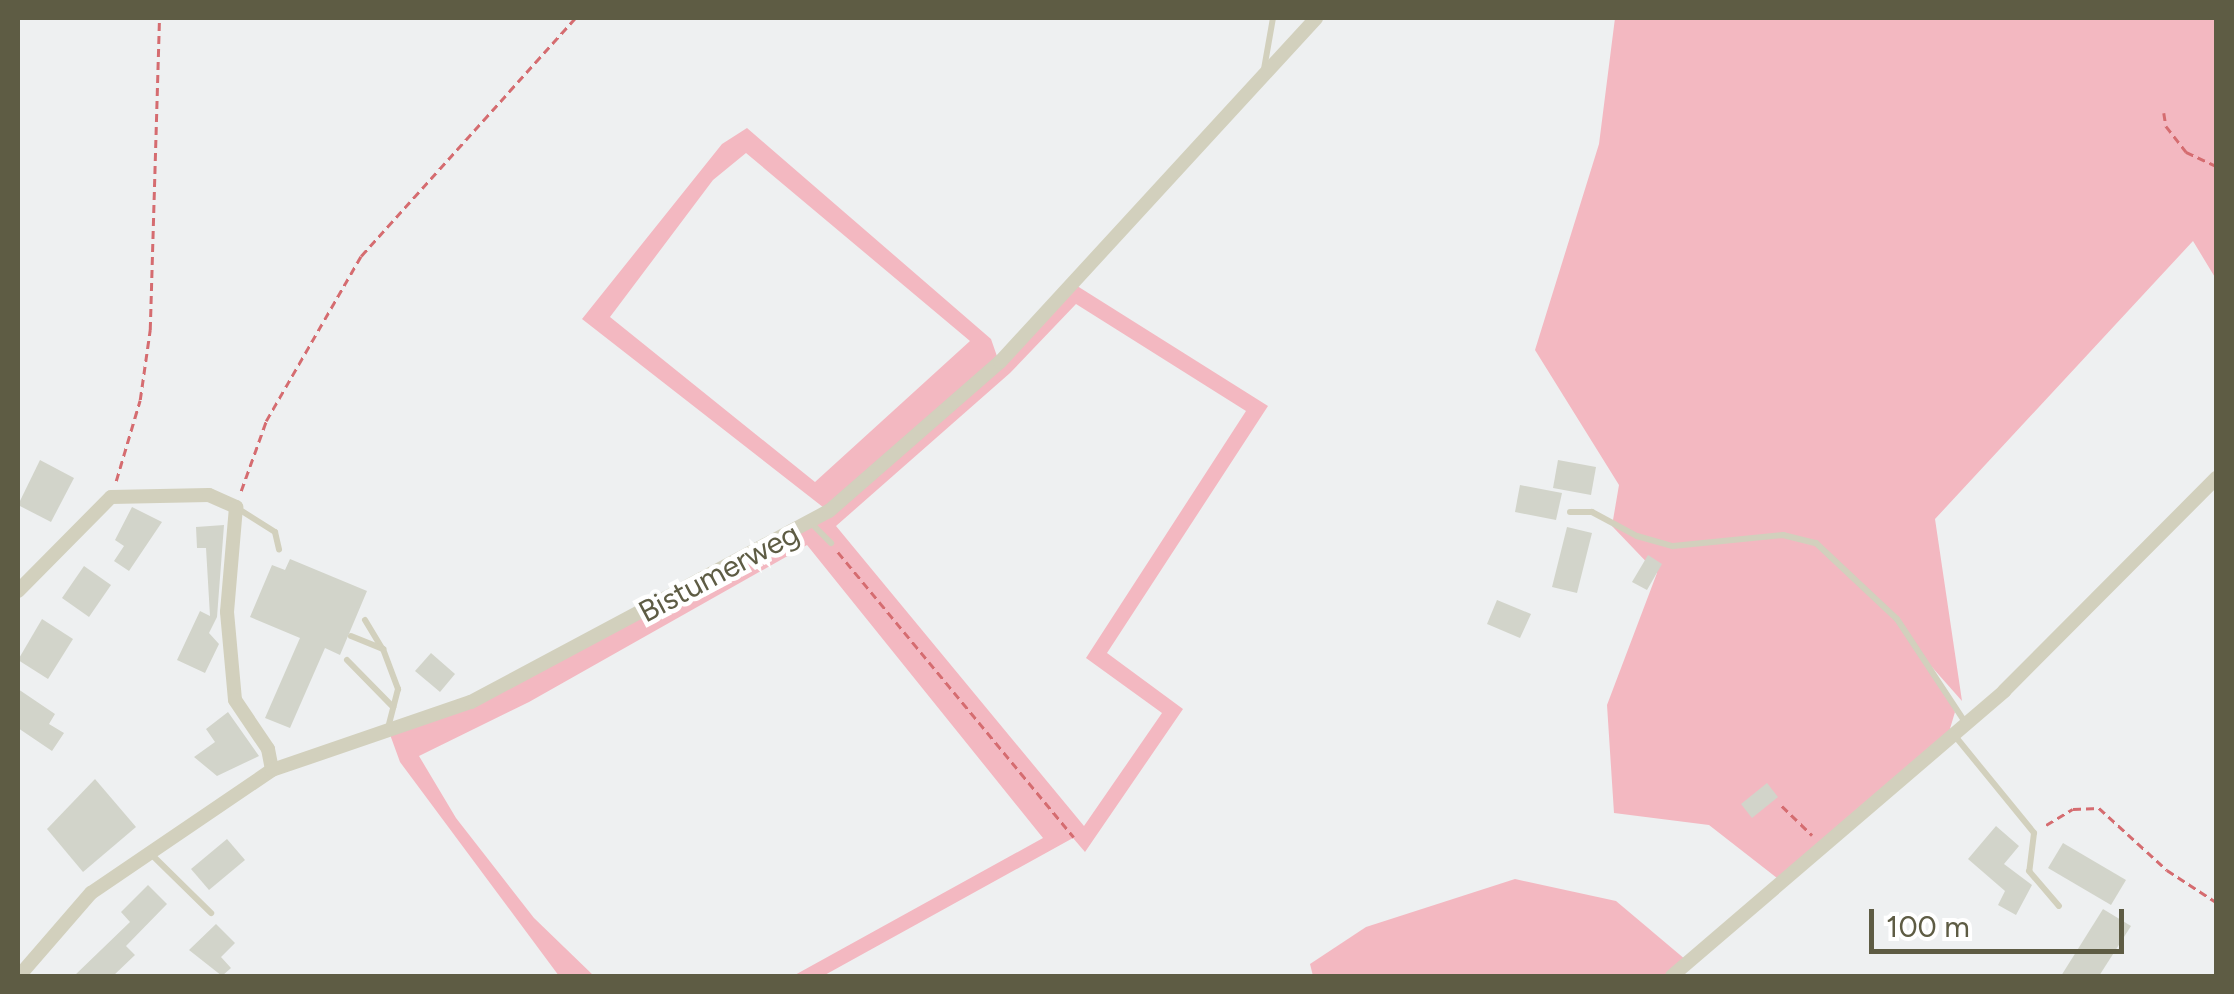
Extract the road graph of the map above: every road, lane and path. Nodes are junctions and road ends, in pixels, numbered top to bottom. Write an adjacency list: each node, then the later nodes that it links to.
1 (159, 18): 9 (path)
2 (575, 18): 10 (path)
3 (1273, 18): 5 (lane)
4 (1316, 18): 5 (street, Bistumerweg)
5 (1264, 70): 12 (street, Bistumerweg)
6 (2164, 113): 7 (path)
7 (2216, 166)
8 (2216, 478): 21 (street)
9 (111, 497): 10 (street); 15 (street)
10 (236, 507): 14 (lane); 24 (street)
11 (1570, 512): 21 (lane)
12 (812, 524): 13 (lane); 22 (street, Bistumerweg)
13 (830, 543): 27 (path)
14 (278, 550)
15 (18, 591)
16 (366, 620): 18 (lane)
17 (351, 636): 18 (lane)
18 (383, 649): 20 (lane)
19 (347, 660): 20 (lane)
20 (394, 708): 22 (lane)
21 (1966, 723): 23 (street)
22 (388, 729): 24 (street, Bistumerweg)
23 (1952, 733): 26 (lane); 28 (street)
24 (272, 770): 29 (street, Bistumerweg)
25 (1782, 806): 28 (path)
26 (2034, 834): 30 (path); 31 (lane)
27 (1074, 837)
28 (1821, 843): 34 (street)
29 (147, 851): 32 (lane); 33 (street, Bistumerweg)
30 (2216, 902)
31 (2059, 906)
32 (212, 913)
33 (19, 976)
34 (1672, 976)

